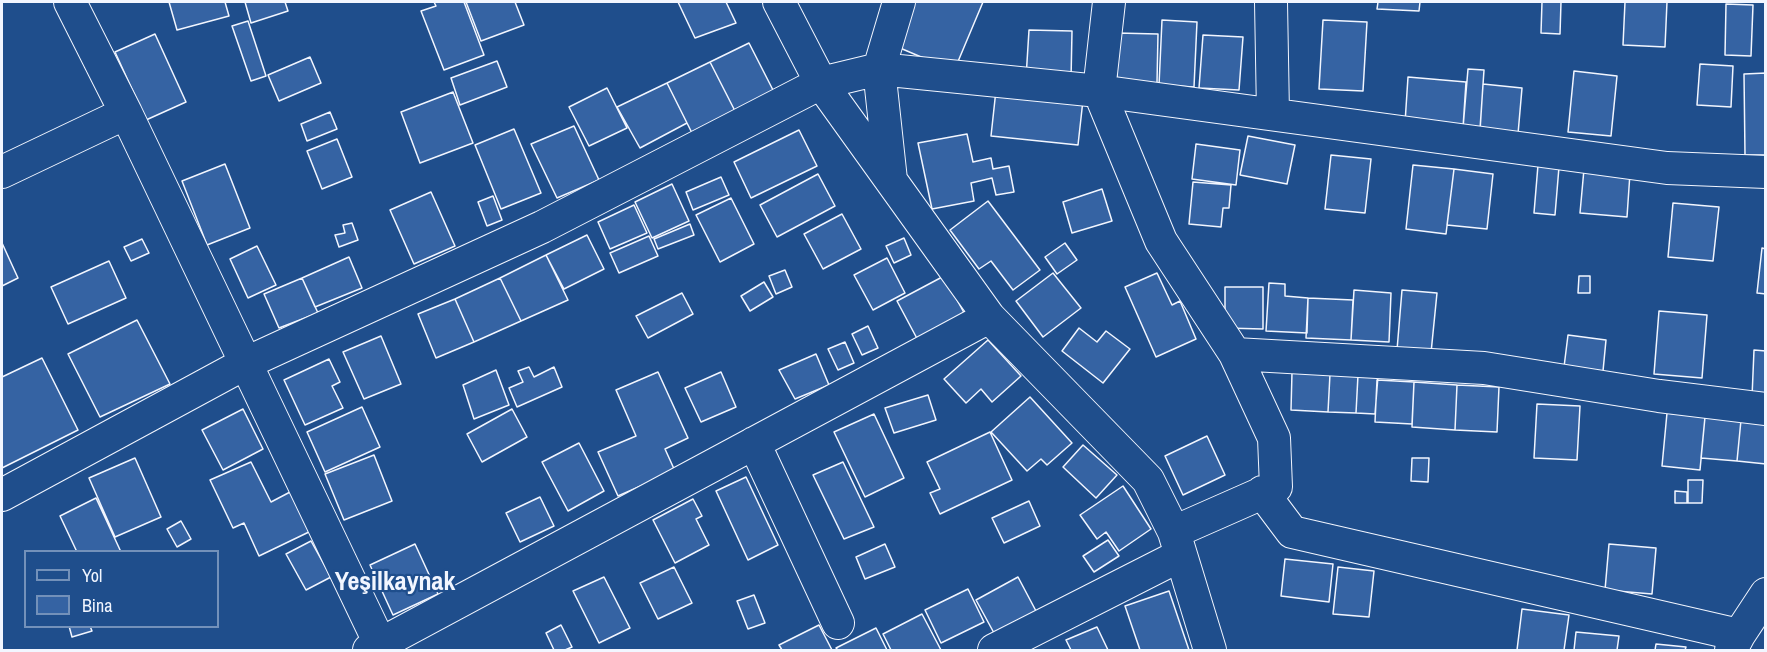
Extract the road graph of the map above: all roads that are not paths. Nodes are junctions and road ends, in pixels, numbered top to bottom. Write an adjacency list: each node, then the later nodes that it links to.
1 (70, 2): 9 (street)
2 (779, 2): 7 (street)
3 (899, 2): 6 (street)
4 (1109, 2): 8 (street)
5 (1271, 2): 10 (street)
6 (879, 69): 7 (street); 8 (street); 13 (street)
7 (821, 83): 13 (street); 16 (street)
8 (1099, 91): 10 (street); 15 (street)
9 (126, 113): 11 (street); 16 (street)
10 (1273, 114): 12 (street)
11 (2, 172)
12 (1766, 172)
13 (891, 182): 14 (street)
14 (989, 317): 18 (street); 21 (street)
15 (1234, 354): 17 (street); 19 (street)
16 (246, 363): 20 (street); 25 (street)
17 (1766, 409)
18 (754, 443): 23 (street); 25 (street)
19 (1262, 492): 21 (street); 24 (street)
20 (2, 495)
21 (1177, 544): 26 (street); 27 (street)
22 (1766, 594): 24 (street)
23 (838, 623)
24 (1735, 643)
25 (378, 649)
26 (994, 651)
27 (1210, 651)

